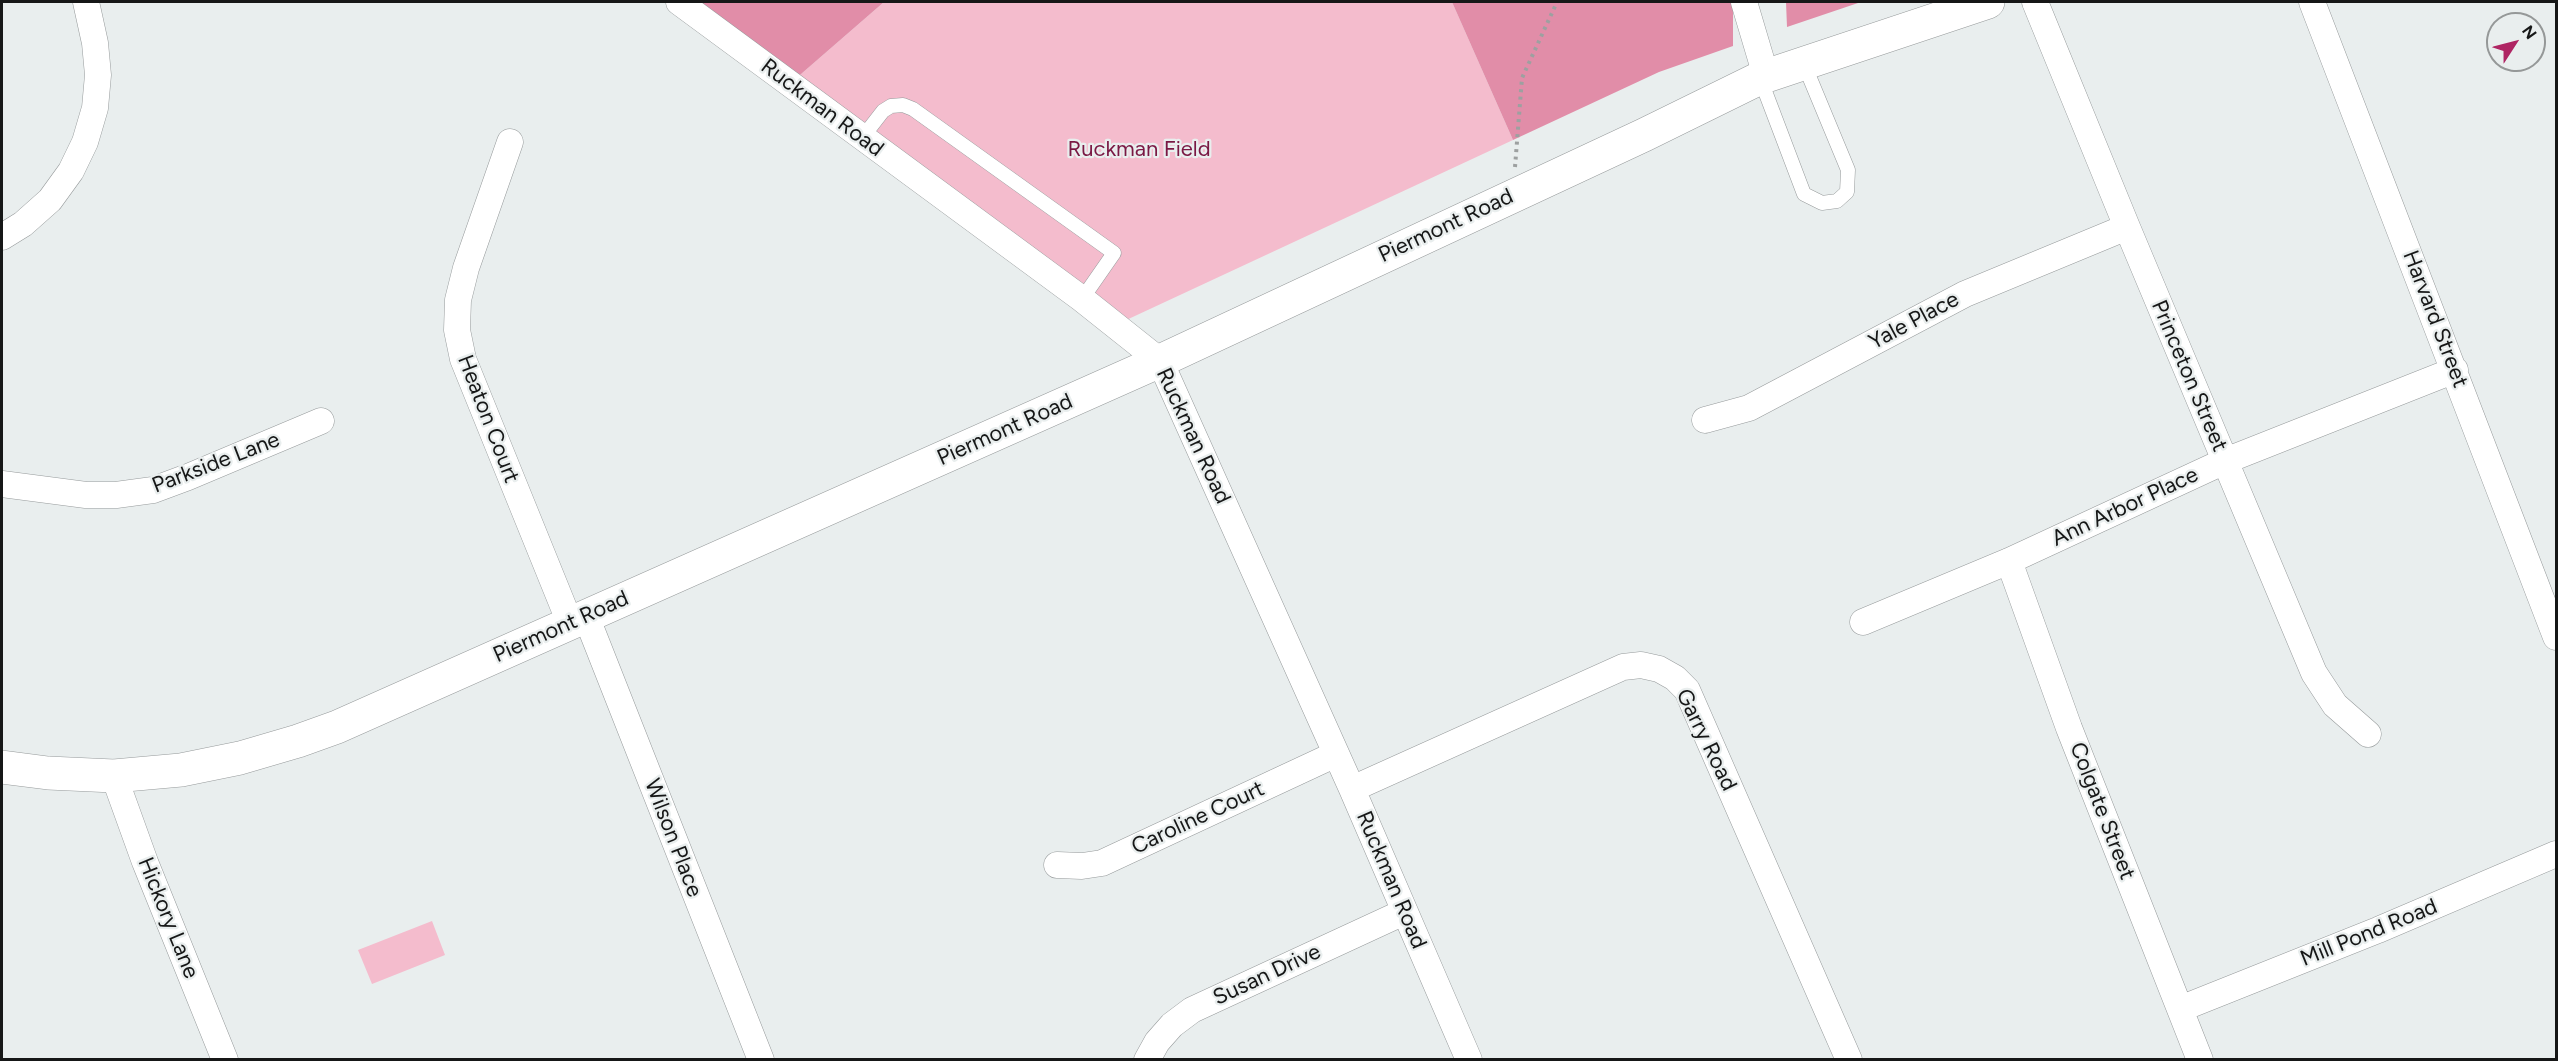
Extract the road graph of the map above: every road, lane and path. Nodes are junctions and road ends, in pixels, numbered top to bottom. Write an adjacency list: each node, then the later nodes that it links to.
1 (86, 2): 14 (street)
2 (679, 2): 10 (street, Ruckman Road)
3 (1557, 2): 12 (path)
4 (1744, 2): 9 (street)
5 (1988, 2): 8 (main road, Piermont Road)
6 (2035, 2): 13 (street, Princeton Street)
7 (2313, 2): 17 (street, Harvard Street)
8 (1804, 63): 9 (main road, Piermont Road); 9 (lane)
9 (1763, 77): 12 (main road, Piermont Road)
10 (861, 138): 15 (street, Ruckman Road); 15 (lane)
11 (510, 142): 23 (street, Heaton Court)
12 (1514, 194): 16 (main road, Piermont Road)
13 (2127, 227): 18 (street, Yale Place); 20 (street, Princeton Street)
14 (2, 237)
15 (1082, 299): 16 (street, Ruckman Road)
16 (1160, 361): 23 (main road, Piermont Road); 27 (street, Ruckman Road)
17 (2455, 370): 20 (street, Ann Arbor Place); 25 (street, Harvard Street)
18 (1705, 420)
19 (321, 421): 21 (street, Parkside Lane)
20 (2225, 461): 22 (street, Ann Arbor Place); 26 (street, Princeton Street)
21 (2, 484)
22 (2009, 561): 24 (street, Ann Arbor Place); 34 (street, Colgate Street)
23 (578, 620): 29 (main road, Piermont Road); 36 (street, Wilson Place)
24 (1863, 621)
25 (2556, 637)
26 (2368, 734)
27 (1336, 754): 30 (street, Ruckman Road); 32 (street, Caroline Court)
28 (2, 767): 29 (main road, Piermont Road)
29 (114, 776): 35 (street, Hickory Lane)
30 (1352, 789): 33 (street, Ruckman Road); 39 (street, Garry Road)
31 (2556, 854): 34 (street, Mill Pond Road)
32 (1057, 865)
33 (1404, 912): 37 (street, Susan Drive); 38 (street, Ruckman Road)
34 (2180, 1009): 40 (street, Colgate Street)
35 (225, 1059)
36 (761, 1059)
37 (1148, 1059)
38 (1469, 1059)
39 (1849, 1059)
40 (2200, 1059)

